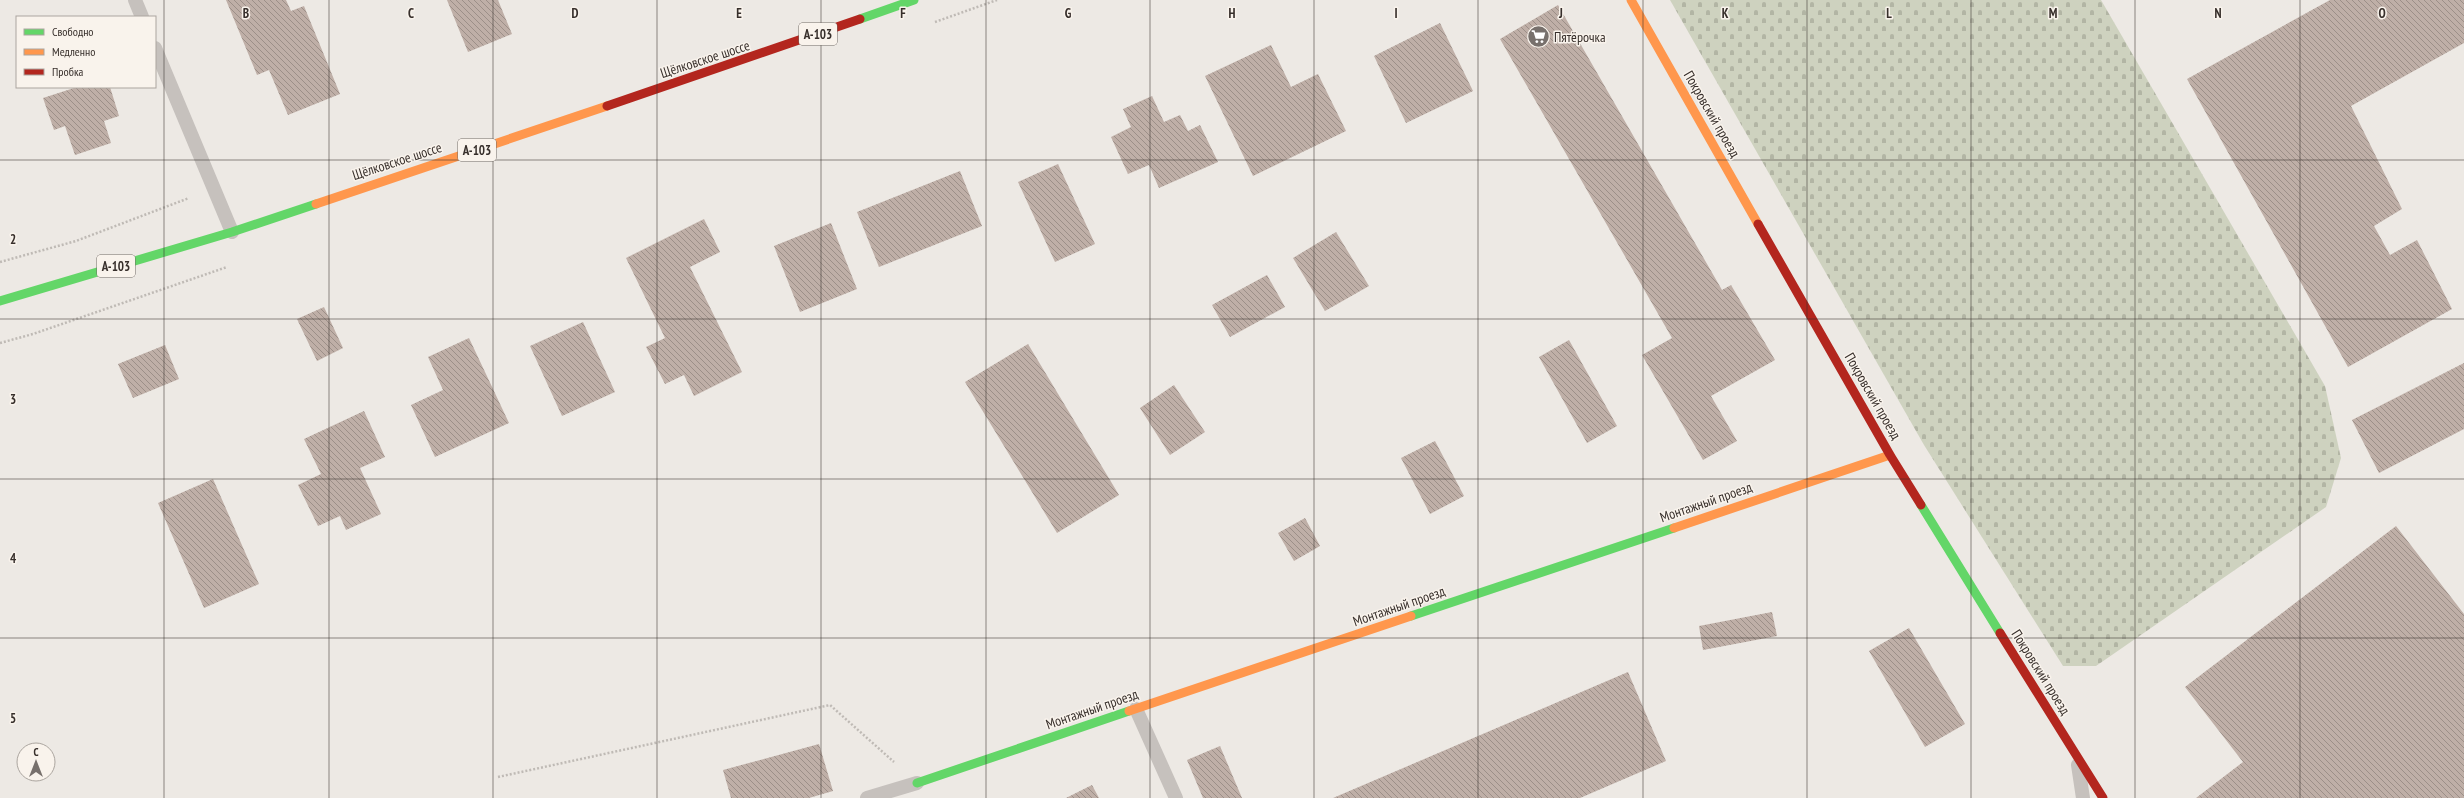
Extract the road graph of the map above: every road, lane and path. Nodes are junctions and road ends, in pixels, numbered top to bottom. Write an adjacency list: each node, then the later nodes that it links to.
1 (135, 0): 4 (lane)
2 (914, 0): 7 (street, Щёлковское шоссе / А-103)
3 (1631, 0): 10 (street, Покровский проезд)
4 (142, 16)
5 (156, 50): 7 (lane)
6 (196, 195): 8 (path)
7 (232, 232): 9 (street, Щёлковское шоссе / А-103)
8 (0, 262)
9 (0, 301)
10 (1890, 455): 11 (street, Монтажный проезд); 12 (street, Покровский проезд)
11 (1136, 709): 14 (street, Монтажный проезд); 16 (lane)
12 (2077, 755): 17 (lane); 18 (street, Покровский проезд)
13 (498, 777): 14 (path)
14 (917, 783): 15 (lane)
15 (867, 798)
16 (1176, 798)
17 (2083, 798)
18 (2103, 798)

